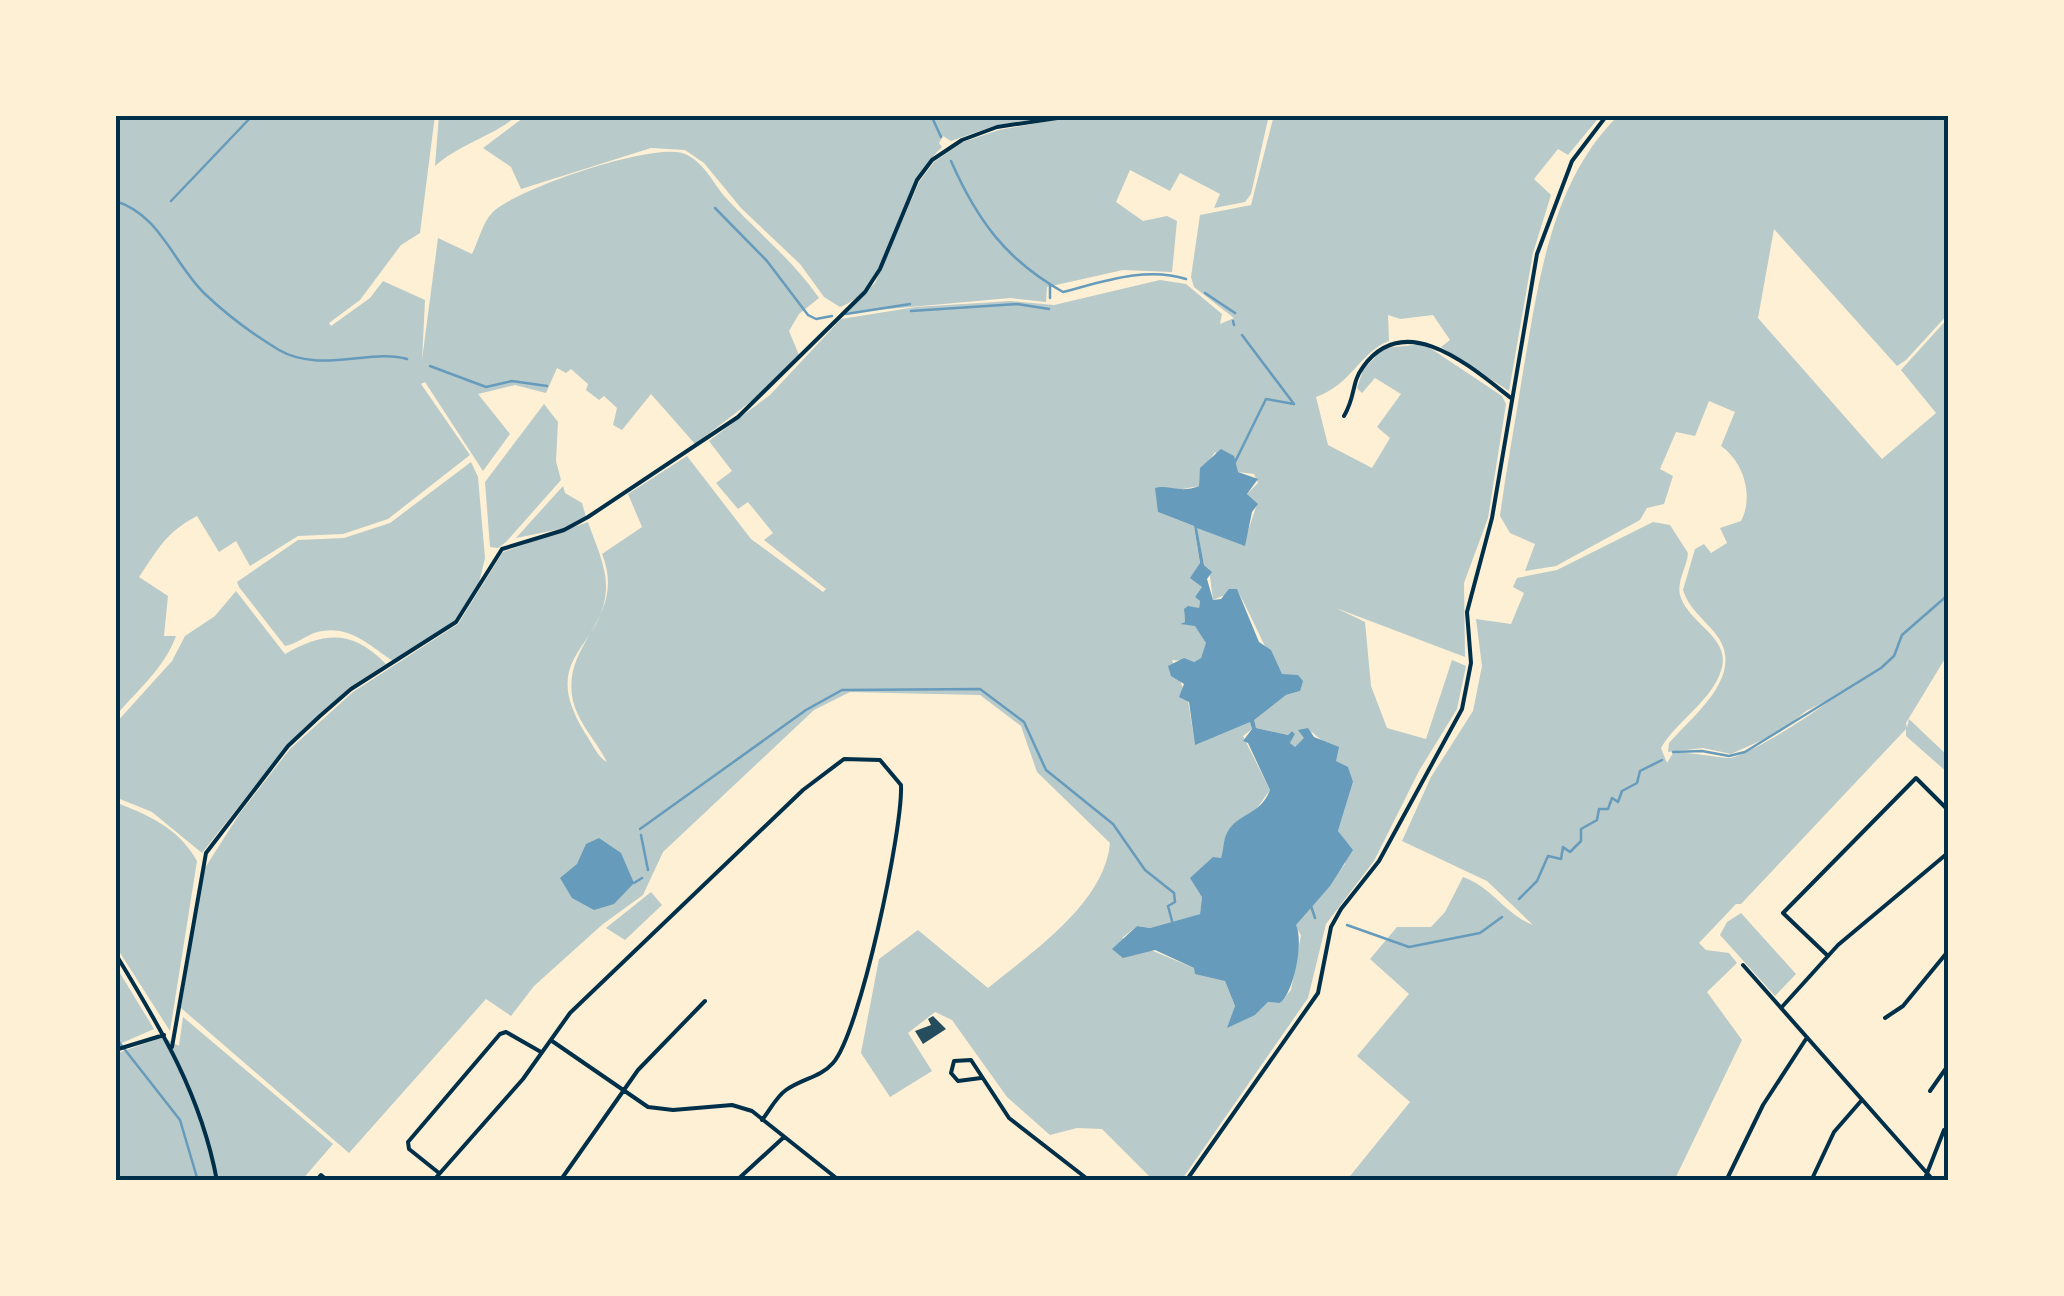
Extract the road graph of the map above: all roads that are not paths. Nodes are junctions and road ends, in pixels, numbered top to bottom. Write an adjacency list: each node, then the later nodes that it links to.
1 (1077, 115): 19 (street)
2 (1607, 115): 5 (street)
3 (1795, 115): 4 (street)
4 (1807, 115)
5 (1511, 398): 6 (street); 40 (street)
6 (1344, 416)
7 (1949, 810): 11 (street)
8 (1949, 852): 11 (street)
9 (1949, 950): 15 (street)
10 (115, 953): 16 (street)
11 (1828, 956): 14 (street)
12 (1743, 965): 14 (street)
13 (705, 1001): 25 (street)
14 (1780, 1010): 17 (street)
15 (1885, 1018)
16 (164, 1035): 19 (street); 20 (street)
17 (1806, 1039): 26 (street); 41 (street)
18 (550, 1040): 21 (street); 25 (street); 27 (street)
19 (172, 1048): 32 (street)
20 (116, 1050)
21 (541, 1052): 31 (street); 31 (street)
22 (1949, 1064): 24 (street)
23 (982, 1078): 23 (street); 39 (street)
24 (1930, 1091)
25 (624, 1092): 27 (street); 36 (street)
26 (1861, 1101): 30 (street); 42 (street)
27 (762, 1120): 29 (street)
28 (1944, 1130): 30 (street)
29 (784, 1137): 37 (street); 38 (street)
30 (1926, 1172): 43 (street); 44 (street)
31 (439, 1173): 35 (street)
32 (217, 1181)
33 (316, 1181): 34 (street)
34 (328, 1181)
35 (433, 1181)
36 (560, 1181)
37 (736, 1181)
38 (840, 1181)
39 (1090, 1181)
40 (1186, 1181)
41 (1726, 1181)
42 (1811, 1181)
43 (1924, 1181)
44 (1934, 1181)

